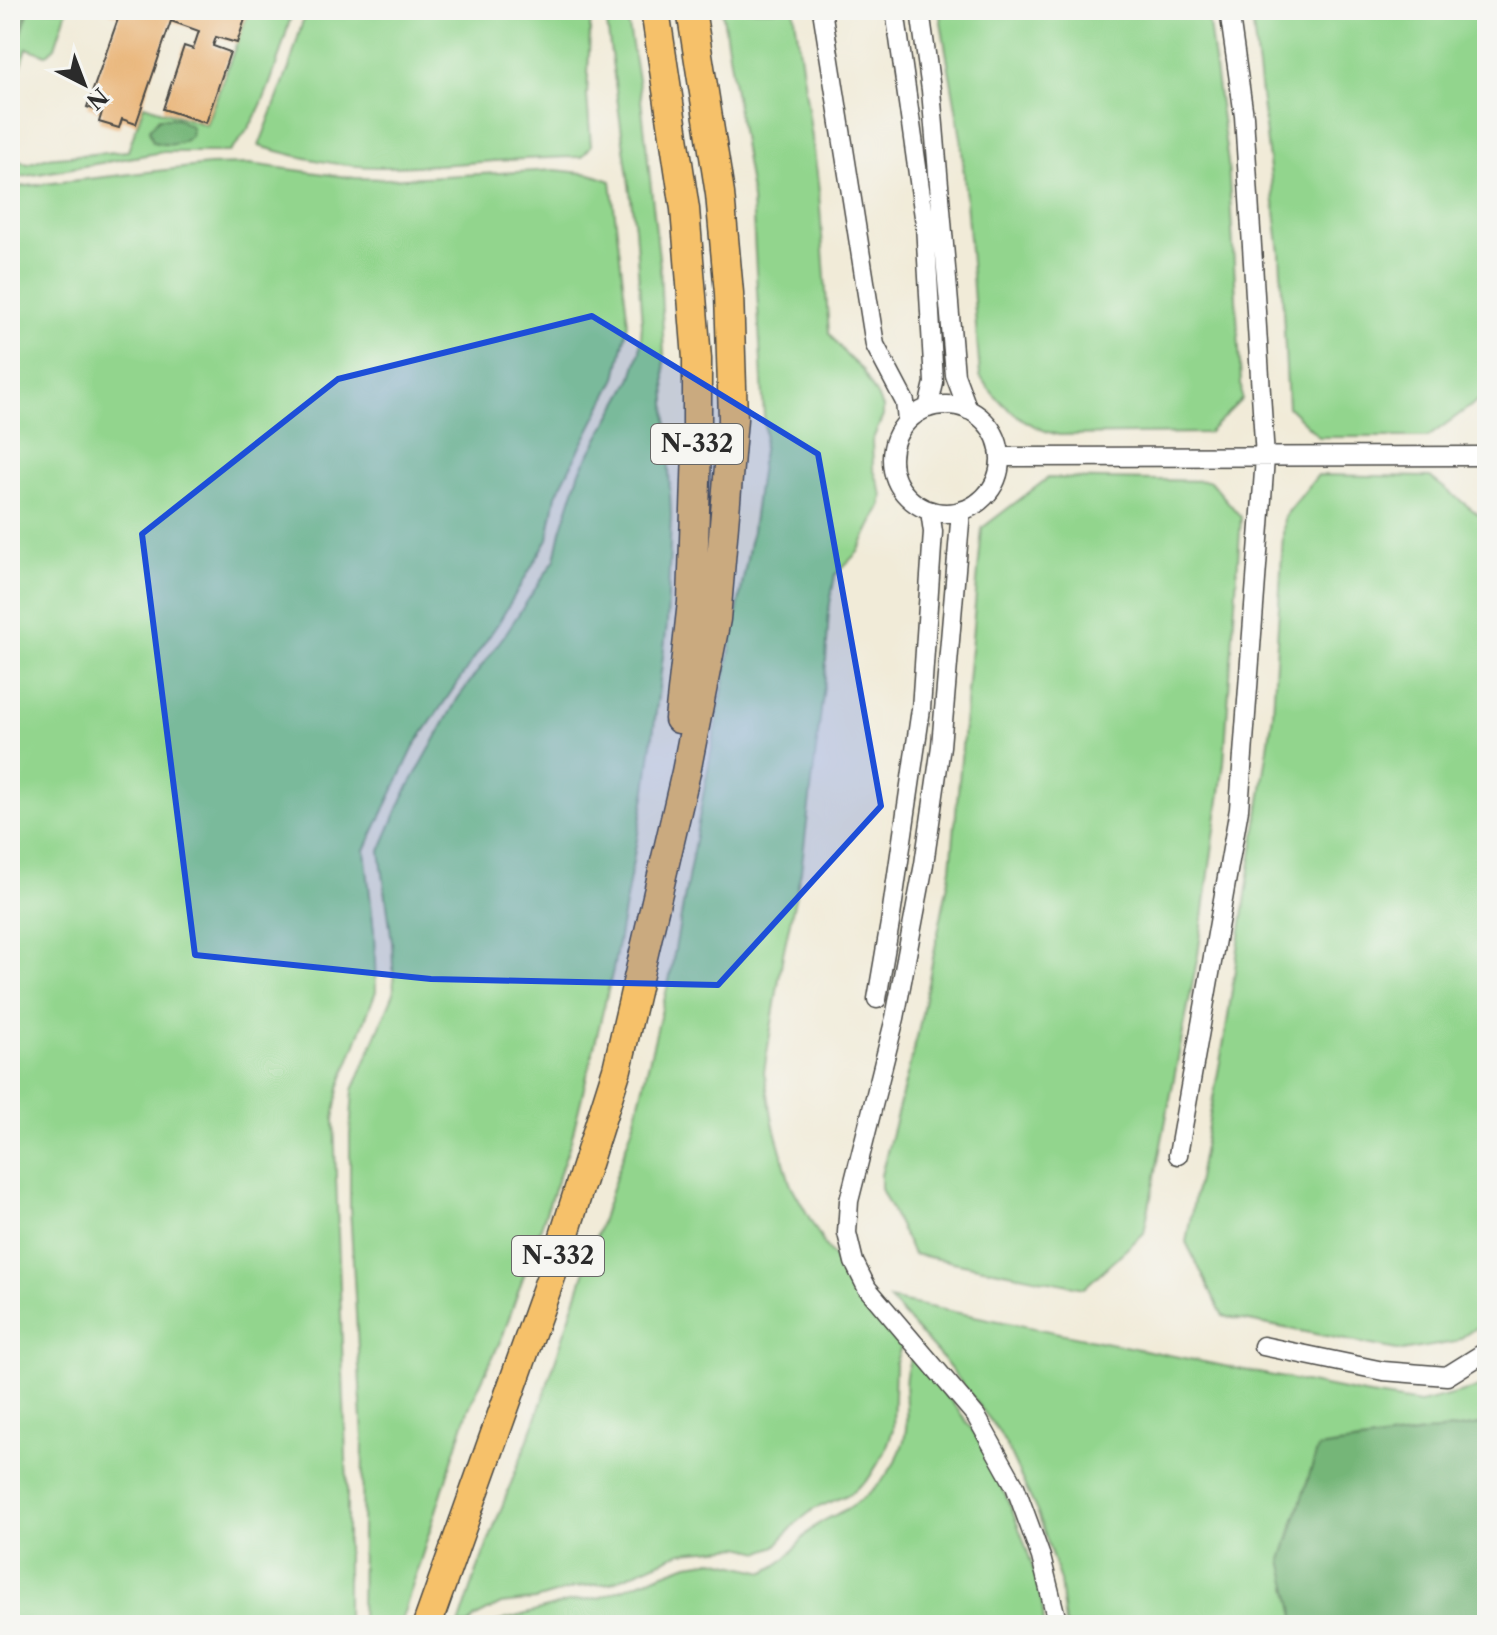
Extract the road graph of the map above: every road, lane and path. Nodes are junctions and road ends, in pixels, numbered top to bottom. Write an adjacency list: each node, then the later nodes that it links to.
1 (640, 10): 8 (highway)
2 (655, 10): 8 (highway, N-332)
3 (691, 10): 17 (highway, N-332)
4 (822, 10): 11 (lane)
5 (895, 10): 9 (lane)
6 (920, 10): 10 (lane)
7 (1229, 10): 14 (lane)
8 (672, 129): 17 (highway, N-332)
9 (928, 408): 10 (lane); 11 (lane)
10 (968, 410): 13 (lane)
11 (907, 421): 15 (lane)
12 (1487, 456): 14 (lane)
13 (1000, 457): 14 (lane); 16 (lane)
14 (1265, 458): 19 (lane)
15 (930, 511): 16 (lane); 18 (lane)
16 (961, 511): 23 (lane)
17 (661, 879): 22 (highway, N-332)
18 (877, 999)
19 (1178, 1155)
20 (1263, 1346): 21 (lane)
21 (1487, 1351)
22 (427, 1625)
23 (1058, 1625)

